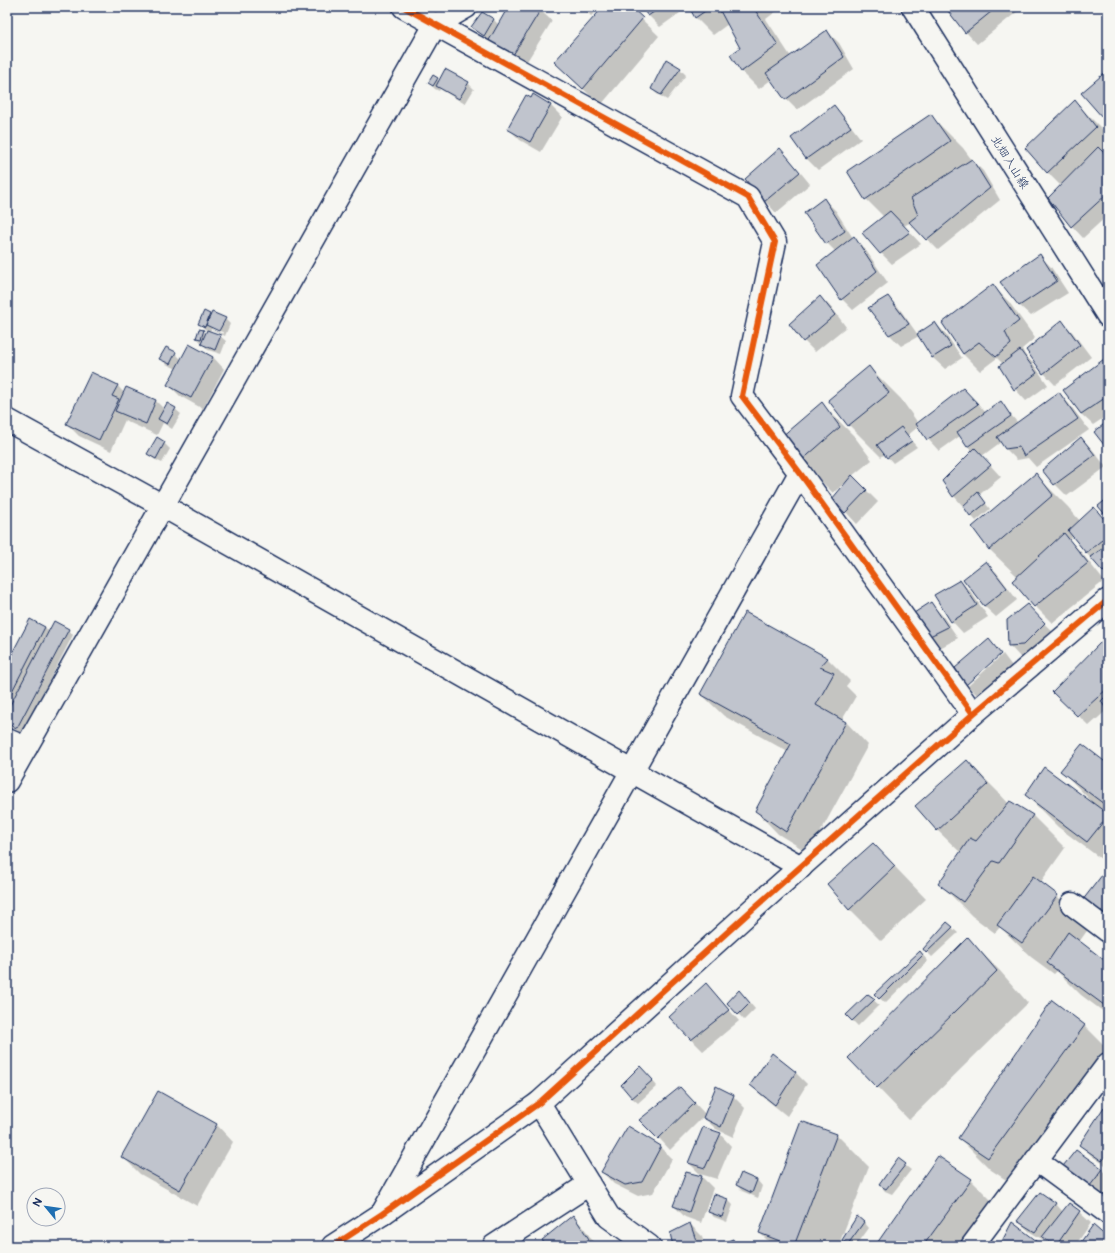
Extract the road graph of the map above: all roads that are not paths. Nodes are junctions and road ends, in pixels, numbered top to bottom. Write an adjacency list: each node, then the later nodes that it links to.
1 (404, 7): 4 (street)
2 (466, 7): 4 (street)
3 (913, 7): 5 (street, 北畑入山線)
4 (435, 25): 7 (street); 8 (street)
5 (1108, 316)
6 (7, 420): 8 (street)
7 (800, 473): 10 (street); 12 (street)
8 (163, 506): 11 (street); 12 (street)
9 (1108, 600): 10 (street)
10 (973, 714): 14 (street)
11 (16, 744): 13 (street)
12 (632, 771): 14 (street); 22 (street)
13 (7, 781)
14 (801, 867): 18 (street)
15 (1072, 904): 16 (street)
16 (1108, 931)
17 (1108, 1064): 19 (street)
18 (539, 1103): 20 (street); 22 (street)
19 (1036, 1160): 21 (street); 26 (street)
20 (589, 1184): 24 (street); 25 (street)
21 (1108, 1213)
22 (382, 1214): 23 (street)
23 (334, 1246)
24 (494, 1246)
25 (649, 1246)
26 (972, 1246)

